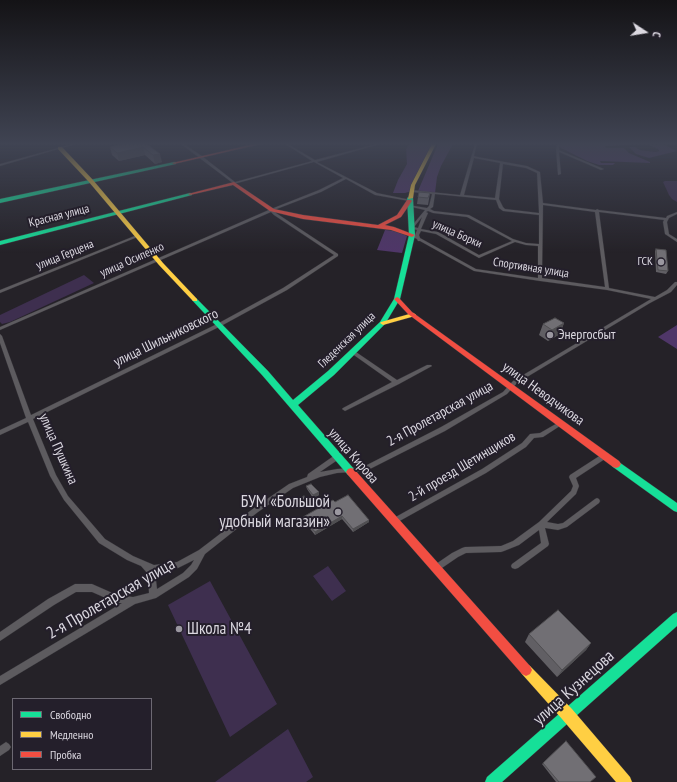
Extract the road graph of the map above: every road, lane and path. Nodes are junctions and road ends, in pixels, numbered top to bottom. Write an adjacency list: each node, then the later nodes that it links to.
1 (231, 180): 10 (street)
2 (243, 180): 10 (street, Красная улица)
3 (341, 180): 19 (street, улица Осипенко)
4 (351, 180): 16 (street, улица Борки)
5 (415, 180): 11 (main road, Гледенская улица)
6 (466, 180): 13 (street)
7 (500, 180): 14 (street)
8 (539, 180): 17 (street)
9 (91, 181): 15 (main road); 21 (main road, улица Кирова)
10 (234, 183): 19 (main road); 21 (main road, Красная улица)
11 (412, 190): 12 (street); 16 (main road, Гледенская улица)
12 (434, 193): 13 (street); 18 (street)
13 (462, 195): 14 (street)
14 (497, 200): 23 (street)
15 (0, 201)
16 (409, 202): 18 (street, улица Борки); 25 (main road); 26 (main road, Гледенская улица)
17 (541, 204): 20 (street); 23 (street)
18 (427, 209): 26 (street); 26 (street); 29 (street, улица Борки)
19 (272, 210): 25 (main road); 33 (street, улица Осипенко); 42 (street, улица Шильниковского)
20 (597, 210): 24 (street); 36 (street)
21 (118, 213): 27 (main road, улица Кирова); 31 (main road, Красная улица)
22 (677, 213): 24 (street)
23 (539, 214): 32 (street)
24 (665, 219): 30 (street)
25 (377, 226): 26 (main road)
26 (415, 231): 28 (street, Спортивная улица); 28 (street); 29 (street, улица Борки); 39 (main road, Гледенская улица)
27 (138, 236): 33 (main road, улица Кирова); 37 (street, улица Герцена)
28 (419, 240): 34 (street, Спортивная улица)
29 (514, 241): 32 (street, улица Борки)
30 (677, 241)
31 (0, 243)
32 (540, 245): 34 (street)
33 (157, 260): 42 (main road, улица Кирова); 43 (street, улица Осипенко)
34 (540, 280): 36 (street, Спортивная улица)
35 (677, 283): 38 (street, 2-я Пролетарская улица)
36 (607, 289): 38 (street, Спортивная улица)
37 (0, 292)
38 (655, 298): 48 (street, 2-я Пролетарская улица)
39 (397, 299): 40 (main road, улица Неводчикова); 41 (main road, Гледенская улица)
40 (412, 315): 41 (main road); 48 (main road, улица Неводчикова)
41 (383, 323): 45 (main road, Гледенская улица)
42 (219, 325): 49 (main road, улица Кирова); 51 (street, улица Шильниковского)
43 (0, 329)
44 (0, 336): 51 (street, улица Пушкина)
45 (353, 352): 47 (street); 49 (main road, Гледенская улица)
46 (429, 366): 47 (street)
47 (397, 383): 50 (street)
48 (510, 386): 52 (main road, улица Неводчикова); 56 (street, 2-я Пролетарская улица)
49 (292, 405): 55 (main road, улица Кирова)
50 (345, 408)
51 (29, 418): 53 (street, улица Шильниковского); 63 (street, улица Пушкина)
52 (561, 423): 54 (main road, улица Неводчикова); 60 (street, 2-й проезд Щетинщиков)
53 (0, 433)
54 (606, 455): 59 (main road, улица Неводчикова); 61 (street)
55 (337, 457): 56 (main road, улица Кирова); 57 (street, 2-я Пролетарская улица)
56 (349, 470): 57 (street, 2-я Пролетарская улица); 60 (main road, улица Кирова)
57 (305, 479): 62 (street, 2-я Пролетарская улица)
58 (597, 501): 61 (street)
59 (677, 508)
60 (394, 521): 65 (main road, улица Кирова)
61 (541, 524): 64 (street); 65 (street)
62 (202, 552): 63 (street, улица Пушкина); 66 (street, 2-я Пролетарская улица)
63 (143, 564): 66 (street)
64 (515, 566)
65 (436, 568): 71 (main road, улица Кирова)
66 (153, 595): 67 (street, 2-я Пролетарская улица)
67 (133, 601): 69 (street); 70 (street, 2-я Пролетарская улица)
68 (677, 618): 71 (main road, улица Кузнецова)
69 (0, 637)
70 (0, 681)
71 (567, 714): 72 (main road, улица Кузнецова); 73 (main road, улица Кирова)
72 (492, 782)
73 (625, 782)

